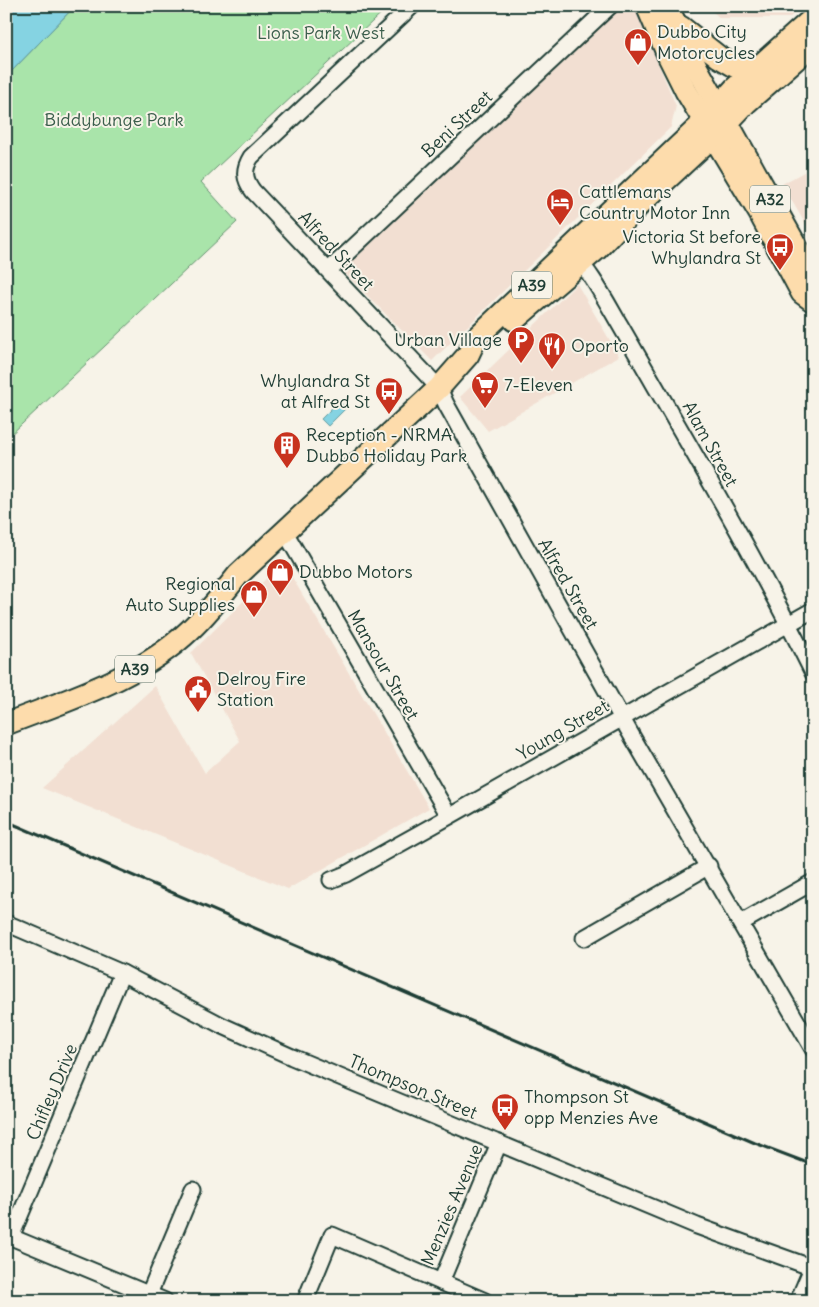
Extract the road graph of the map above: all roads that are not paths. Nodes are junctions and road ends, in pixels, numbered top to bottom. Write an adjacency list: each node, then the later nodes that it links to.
1 (412, 6): 11 (street, Alfred Street)
2 (610, 6): 11 (street, Beni Street)
3 (647, 6): 8 (highway, A32)
4 (670, 13): 7 (highway); 8 (highway, A32)
5 (813, 18): 7 (highway, A39)
6 (813, 44): 8 (highway, A39)
7 (756, 67): 8 (highway, A39)
8 (716, 121): 9 (highway, A39); 10 (highway, A39); 12 (highway, A32); 13 (highway, A32)
9 (555, 263): 10 (street); 14 (highway, A39)
10 (581, 263): 14 (highway, A39); 18 (street, Alam Street)
11 (329, 270): 15 (street, Alfred Street)
12 (813, 276)
13 (813, 301)
14 (468, 355): 15 (highway, A39)
15 (439, 388): 16 (highway, A39); 20 (street, Alfred Street)
16 (285, 532): 21 (highway, A39); 22 (street, Mansour Street)
17 (813, 610): 18 (street, Young Street)
18 (789, 624): 19 (street, Alam Street); 20 (street, Young Street)
19 (813, 673)
20 (622, 718): 22 (street, Young Street); 23 (street, Alfred Street)
21 (6, 724)
22 (449, 816): 24 (street, Young Street)
23 (709, 866): 27 (street, Alfred Street); 28 (street)
24 (330, 880)
25 (813, 882): 27 (street)
26 (6, 923): 29 (street, Thompson Street)
27 (741, 923): 30 (street, Alfred Street)
28 (584, 938)
29 (122, 973): 31 (street, Thompson Street); 35 (street, Chifley Drive)
30 (813, 1049)
31 (498, 1143): 33 (street, Thompson Street); 34 (street, Menzies Avenue)
32 (193, 1189): 35 (street)
33 (812, 1268): 39 (street)
34 (441, 1282): 36 (street); 38 (street)
35 (149, 1294): 37 (street, Chifley Drive)
36 (474, 1299)
37 (165, 1301)
38 (305, 1301)
39 (798, 1301)

